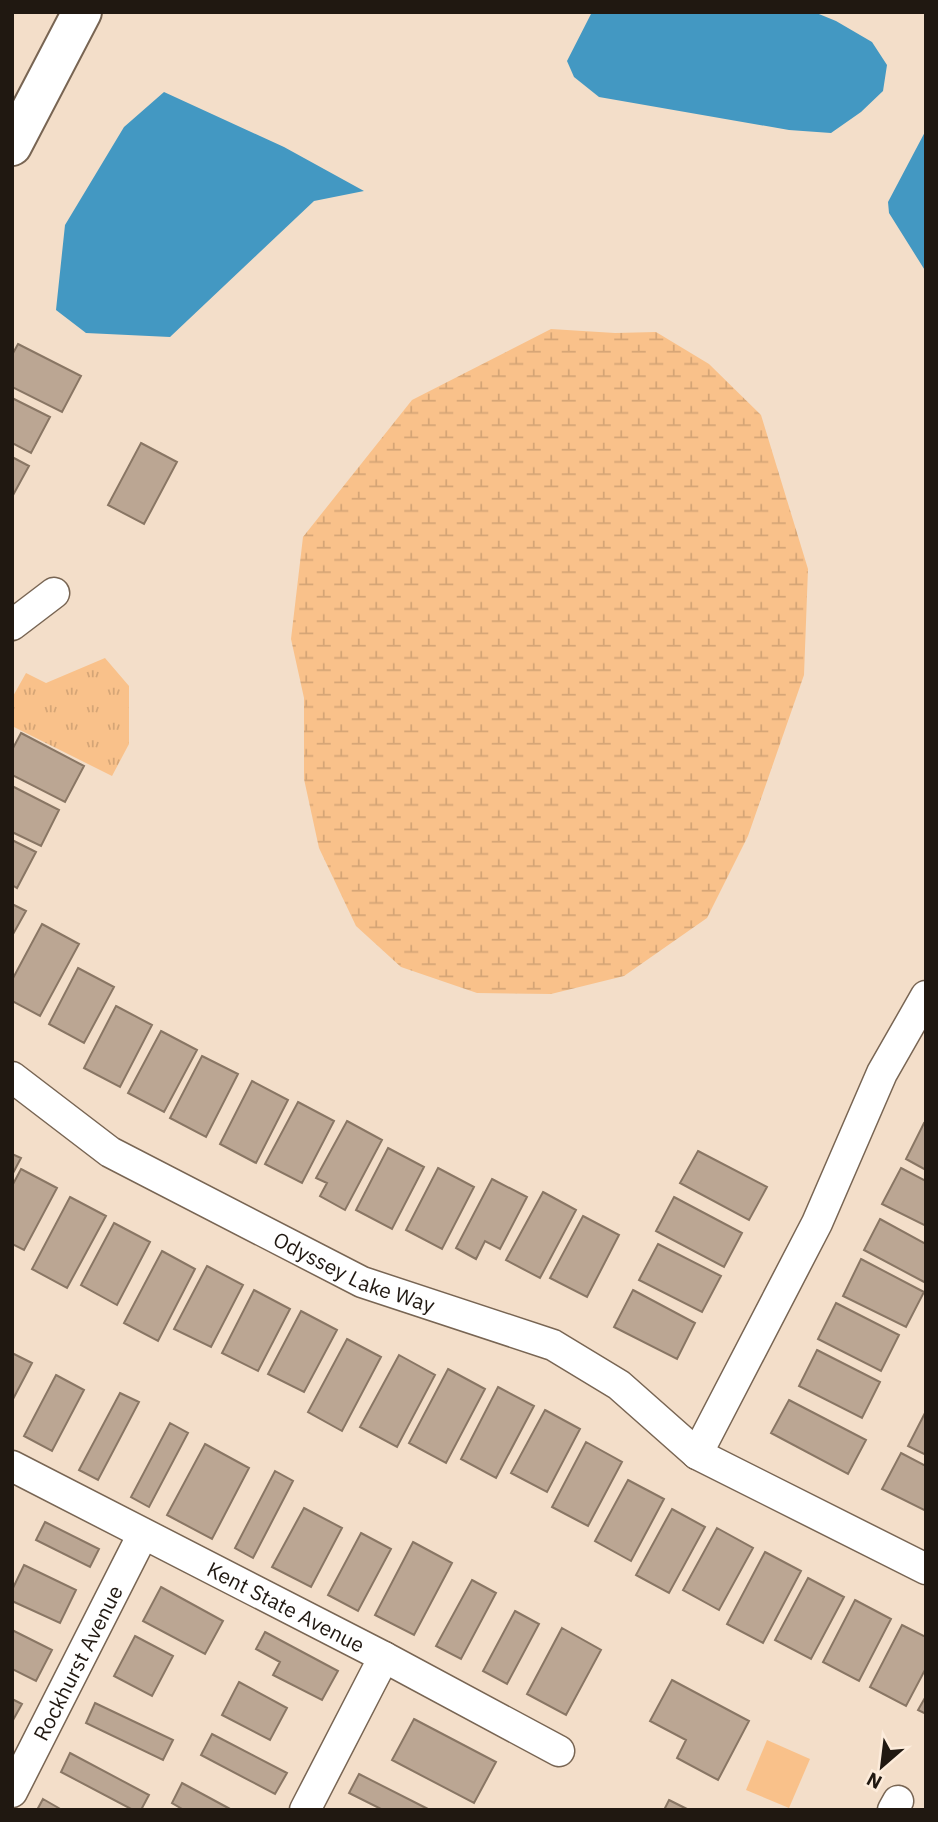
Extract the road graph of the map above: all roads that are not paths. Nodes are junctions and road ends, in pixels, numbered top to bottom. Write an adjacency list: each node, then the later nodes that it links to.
1 (82, 12): 2 (main road)
2 (12, 146)
3 (54, 593): 4 (street)
4 (12, 625)
5 (926, 996): 7 (street)
6 (12, 1077): 7 (street, Odyssey Lake Way)
7 (697, 1454): 10 (street, Odyssey Lake Way)
8 (12, 1466): 9 (street, Kent State Avenue)
9 (144, 1534): 11 (street, Kent State Avenue); 13 (street, Rockhurst Avenue)
10 (926, 1569)
11 (384, 1657): 12 (street, Kent State Avenue); 14 (street)
12 (559, 1751)
13 (12, 1792)
14 (305, 1810)

